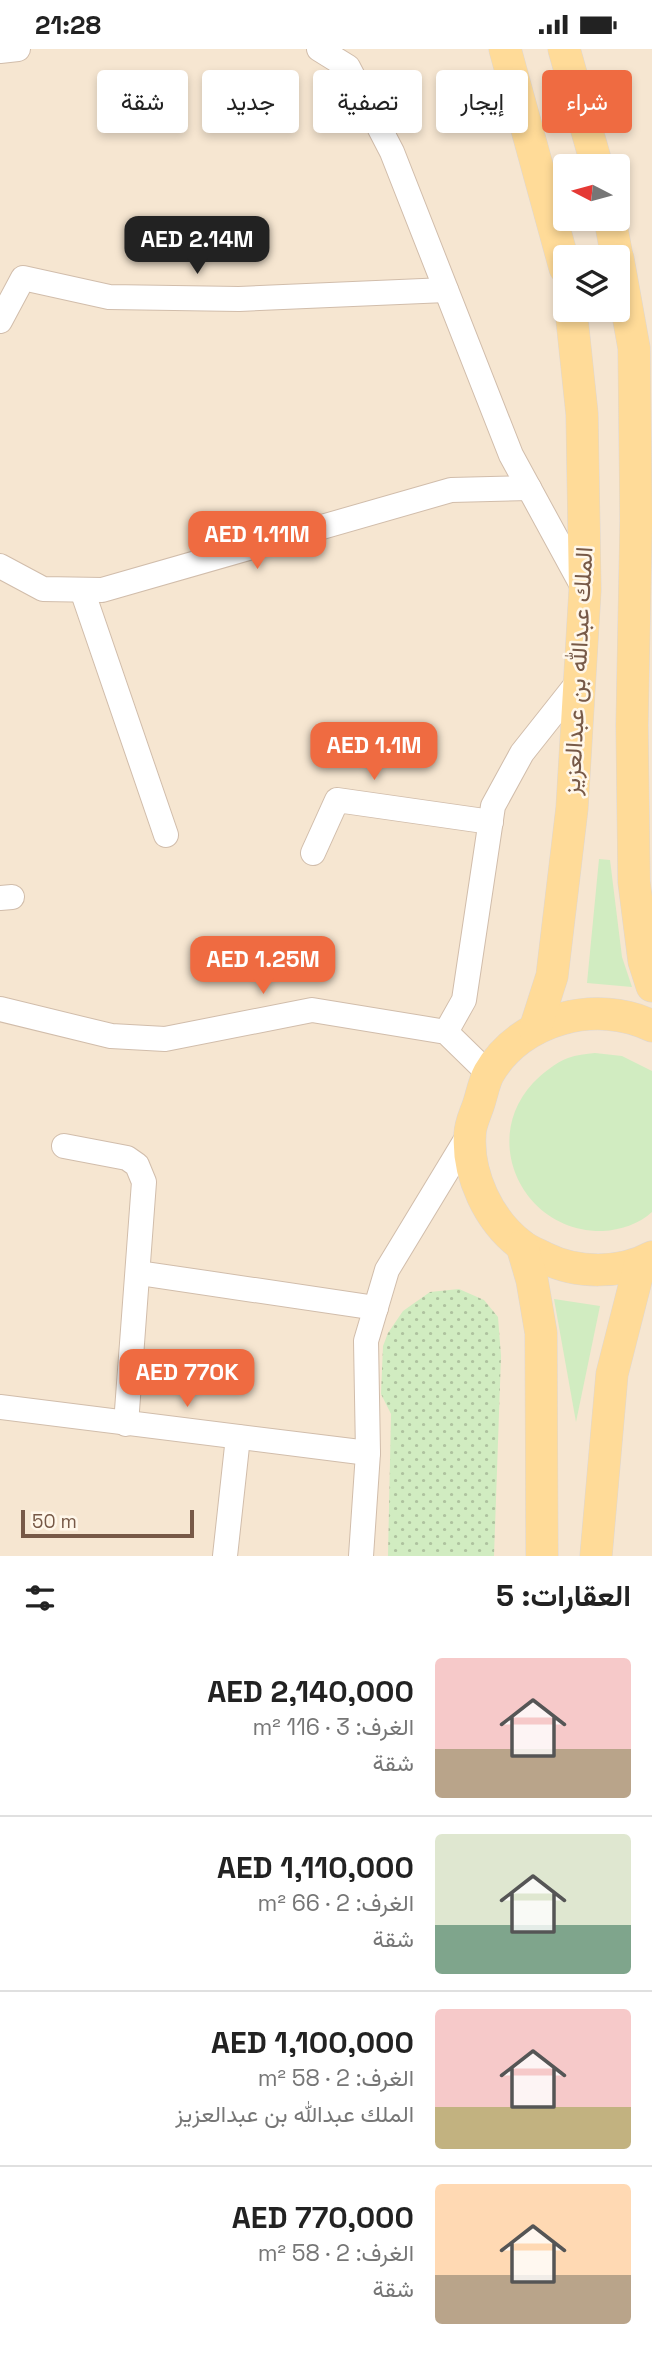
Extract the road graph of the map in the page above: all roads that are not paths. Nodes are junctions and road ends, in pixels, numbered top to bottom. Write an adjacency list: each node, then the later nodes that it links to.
1 (19, 49): 5 (street)
2 (319, 49): 8 (street)
3 (505, 49): 7 (main road)
4 (564, 49): 6 (main road)
5 (0, 51)
6 (594, 154)
7 (559, 245)
8 (446, 290): 9 (street); 12 (street)
9 (0, 321)
10 (572, 322): 15 (main road, الملك عبدالله بن عبدالعزيز)
11 (629, 322): 17 (main road)
12 (529, 488): 14 (street); 15 (street)
13 (0, 566): 14 (street)
14 (82, 590): 19 (street)
15 (585, 590): 16 (main road, الملك عبدالله بن عبدالعزيز)
16 (579, 681): 18 (street); 25 (main road, الملك عبدالله بن عبدالعزيز)
17 (633, 787): 21 (main road); 22 (main road)
18 (491, 822): 20 (street); 26 (street)
19 (166, 835)
20 (313, 853)
21 (652, 854)
22 (652, 986)
23 (0, 1009): 26 (street)
24 (652, 1026): 25 (main road)
25 (536, 1029): 27 (main road)
26 (446, 1032): 27 (street)
27 (489, 1074): 28 (main road)
28 (470, 1133): 30 (main road); 33 (street)
29 (64, 1146): 32 (street)
30 (522, 1246): 31 (main road); 40 (main road)
31 (646, 1260): 41 (main road)
32 (138, 1273): 33 (street); 35 (street)
33 (376, 1308): 37 (street)
34 (0, 1407): 35 (street)
35 (126, 1424): 36 (street)
36 (238, 1437): 37 (street); 38 (street)
37 (368, 1453): 39 (street)
38 (225, 1556)
39 (361, 1556)
40 (542, 1556)
41 (596, 1556)

